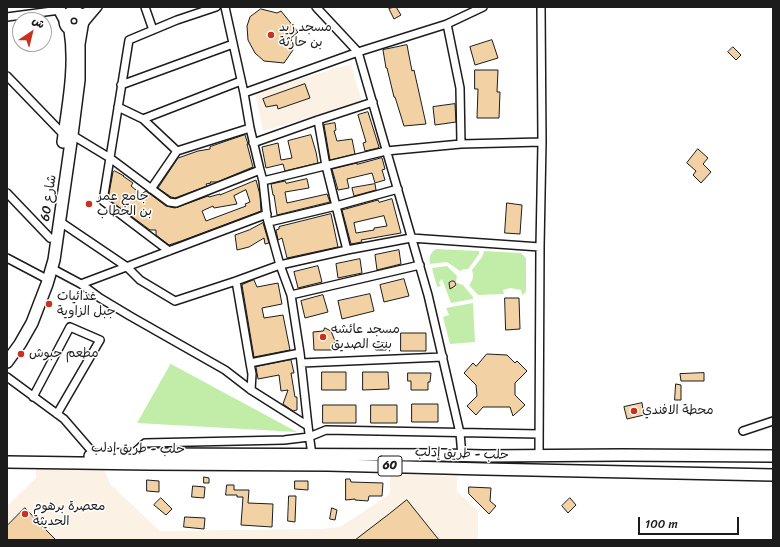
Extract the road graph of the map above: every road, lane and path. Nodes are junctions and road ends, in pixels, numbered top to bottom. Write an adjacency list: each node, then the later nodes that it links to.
1 (98, 7): 8 (street); 12 (street)
2 (145, 7): 13 (street)
3 (216, 7): 13 (street)
4 (225, 7): 14 (street)
5 (316, 7): 15 (street)
6 (483, 7): 11 (street)
7 (541, 7): 26 (street)
8 (78, 10): 10 (main road); 12 (main road)
9 (7, 17): 10 (street)
10 (63, 17): 12 (main road); 25 (main road, شارع 60)
11 (447, 24): 15 (street); 28 (street)
12 (82, 26): 25 (main road, شارع 60)
13 (153, 30): 18 (street)
14 (233, 44): 17 (street); 18 (street)
15 (358, 52): 19 (street); 20 (street)
16 (7, 76): 25 (street)
17 (241, 81): 19 (street); 22 (street)
18 (121, 85): 21 (street)
19 (244, 93): 24 (street)
20 (372, 102): 23 (street); 30 (street)
21 (118, 107): 22 (street); 31 (street)
22 (143, 119): 29 (street)
23 (318, 120): 27 (street); 32 (street)
24 (250, 128): 27 (street); 29 (street)
25 (68, 135): 31 (street); 40 (main road, شارع 60); 42 (main road, شارع 60)
26 (542, 142): 28 (street); 44 (street)
27 (253, 143): 33 (street)
28 (461, 144): 30 (street)
29 (177, 151): 35 (street)
30 (386, 151): 32 (street); 36 (street)
31 (110, 158): 35 (street); 46 (street)
32 (326, 166): 34 (street); 38 (street)
33 (260, 170): 34 (street); 35 (street)
34 (264, 181): 39 (street)
35 (151, 189)
36 (398, 189): 38 (street); 43 (street)
37 (7, 193): 42 (street)
38 (336, 206): 41 (street); 45 (street)
39 (267, 214): 41 (street); 46 (street)
40 (59, 221): 50 (street); 52 (main road, شارع 60)
41 (269, 222): 48 (street)
42 (50, 238): 53 (main road, شارع 60)
43 (411, 238): 44 (street); 45 (street); 49 (street)
44 (540, 247): 71 (street)
45 (347, 250): 48 (street)
46 (169, 251): 50 (street)
47 (9, 259): 51 (street); 53 (street)
48 (280, 265): 54 (street); 56 (street)
49 (420, 265): 56 (street); 59 (street)
50 (127, 267): 54 (street); 55 (street)
51 (7, 268)
52 (52, 268): 55 (street); 60 (main road, شارع 60)
53 (43, 277): 57 (main road, شارع 60)
54 (236, 281): 61 (street)
55 (81, 284): 64 (street)
56 (291, 295): 58 (street)
57 (7, 353)
58 (300, 353): 61 (street); 62 (street)
59 (443, 357): 62 (street); 70 (street)
60 (7, 362)
61 (250, 363): 64 (street)
62 (301, 363): 68 (street)
63 (7, 377): 65 (street)
64 (251, 390): 68 (street)
65 (33, 397): 66 (street); 66 (street)
66 (57, 414): 77 (street)
67 (773, 421): 69 (street)
68 (308, 426): 72 (street)
69 (743, 431)
70 (460, 433): 71 (street); 72 (street); 78 (street)
71 (539, 434): 76 (street)
72 (309, 437): 74 (street); 75 (street)
73 (7, 454): 77 (main road, حلب - طريق إدلب / 60)
74 (133, 454): 75 (main road, حلب - طريق إدلب / 60); 77 (main road, حلب - طريق إدلب / 60)
75 (312, 455): 78 (main road, حلب - طريق إدلب / 60)
76 (539, 455): 79 (main road, حلب - طريق إدلب / 60); 80 (main road, حلب - طريق إدلب / 60)
77 (96, 456)
78 (462, 456): 79 (main road, حلب - طريق إدلب / 60)
79 (484, 456): 83 (main road)
80 (708, 456): 81 (main road, حلب - طريق إدلب / 60); 84 (main road)
81 (773, 456)
82 (7, 462): 83 (main road, حلب - طريق إدلب / 60)
83 (484, 469): 84 (main road, حلب - طريق إدلب / 60)
84 (708, 474): 85 (main road, حلب - طريق إدلب / 60)
85 (773, 475)

